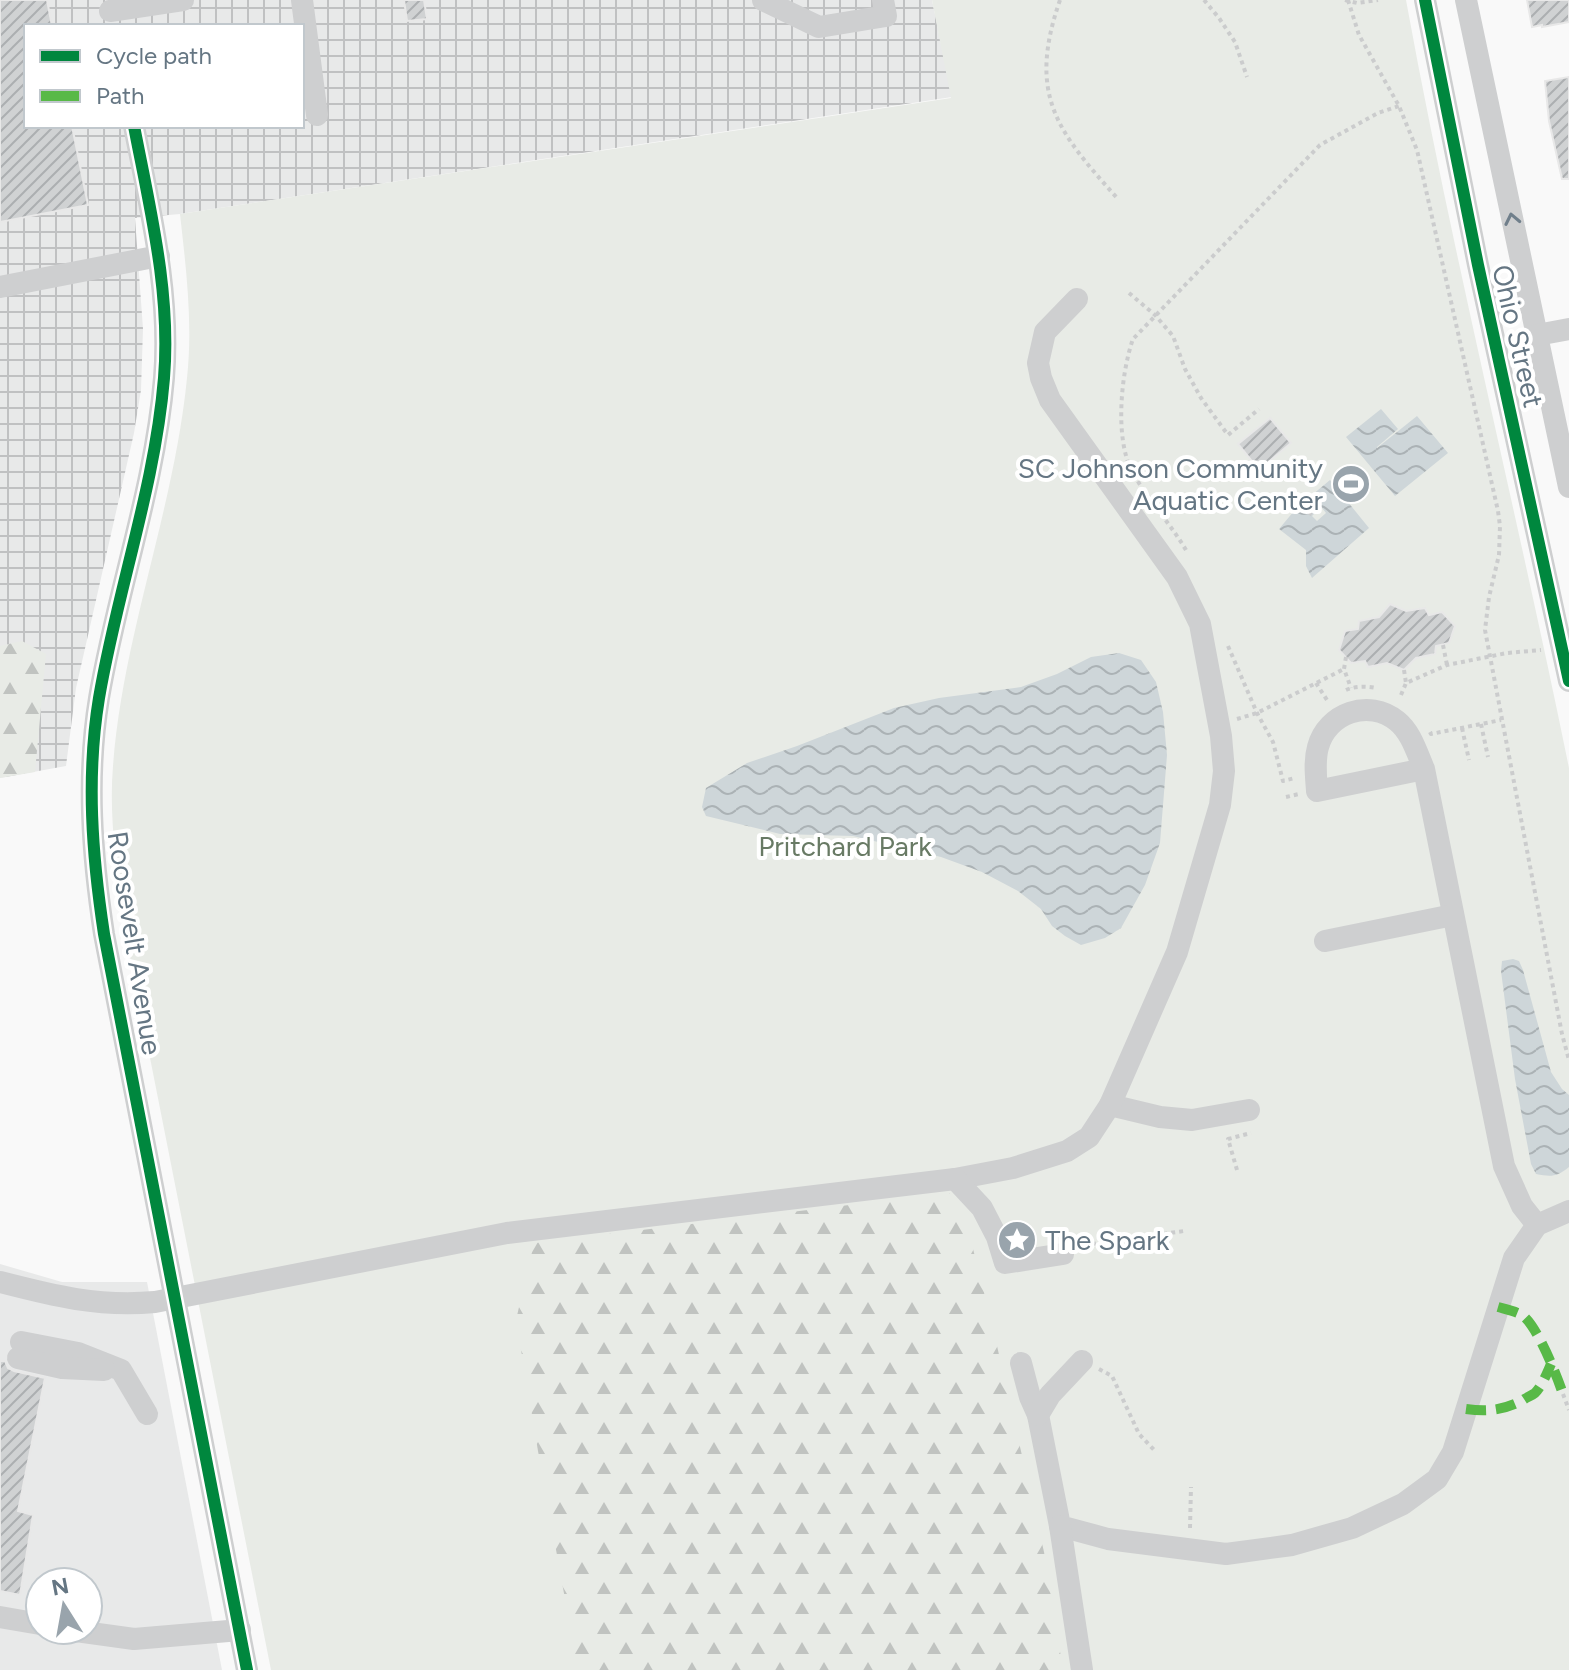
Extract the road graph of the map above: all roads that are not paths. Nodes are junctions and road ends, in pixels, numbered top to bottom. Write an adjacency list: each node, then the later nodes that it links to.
1 (183, 0): 7 (street)
2 (302, 0): 8 (street)
3 (763, 0): 4 (street)
4 (883, 0)
5 (1425, 0): 16 (street, Ohio Street)
6 (1466, 0): 14 (street, Ohio Street, one-way to 6)
7 (110, 12)
8 (317, 115)
9 (134, 128): 10 (street, Roosevelt Avenue)
10 (159, 256): 11 (street); 28 (street, Roosevelt Avenue)
11 (0, 287)
12 (1077, 299): 21 (street)
13 (1569, 329): 14 (street)
14 (1537, 335): 15 (street, Ohio Street)
15 (1569, 487)
16 (1563, 618): 17 (street, Ohio Street)
17 (1569, 681)
18 (1424, 769): 18 (street); 19 (street)
19 (1453, 915): 20 (street); 25 (street)
20 (1325, 941)
21 (1110, 1105): 22 (street); 23 (street)
22 (1251, 1121)
23 (955, 1179): 26 (street); 28 (street)
24 (1569, 1211): 25 (street)
25 (1537, 1225): 34 (street)
26 (1063, 1254)
27 (0, 1282): 28 (street)
28 (175, 1298): 37 (street, Roosevelt Avenue)
29 (20, 1350): 32 (street)
30 (1082, 1361): 33 (street)
31 (1021, 1363): 33 (street)
32 (147, 1414)
33 (1038, 1415): 34 (street)
34 (1060, 1526): 40 (street)
35 (0, 1617): 36 (street)
36 (24, 1621)
37 (240, 1630): 38 (street); 39 (street, Roosevelt Avenue)
38 (104, 1635)
39 (247, 1670)
40 (1082, 1670)

